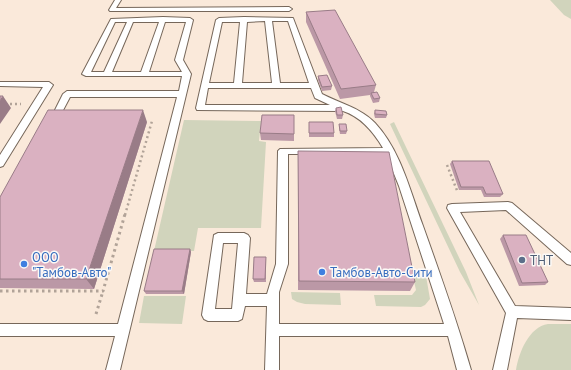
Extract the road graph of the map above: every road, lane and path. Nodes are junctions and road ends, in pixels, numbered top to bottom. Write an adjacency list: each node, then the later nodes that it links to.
1 (118, 0): 3 (lane)
2 (287, 0): 3 (lane)
3 (289, 9): 4 (lane)
4 (291, 19): 8 (lane); 14 (lane)
5 (131, 20): 6 (lane); 9 (lane); 9 (lane)
6 (163, 20): 10 (lane); 11 (lane)
7 (244, 20): 8 (lane); 15 (lane); 16 (lane)
8 (268, 20): 13 (lane)
9 (107, 74): 10 (lane)
10 (144, 74): 11 (lane)
11 (188, 74): 17 (lane)
12 (0, 84): 24 (lane)
13 (276, 85): 14 (lane); 16 (lane)
14 (314, 85): 20 (lane)
15 (205, 86): 16 (lane); 20 (lane)
16 (238, 86)
17 (182, 94): 21 (lane); 36 (lane)
18 (0, 104): 19 (path)
19 (26, 104)
20 (343, 108): 23 (lane)
21 (56, 114)
22 (152, 121): 29 (path)
23 (390, 151): 31 (lane); 38 (lane)
24 (0, 162)
25 (447, 165): 26 (path)
26 (464, 193)
27 (571, 260): 32 (lane)
28 (0, 291): 29 (path)
29 (103, 291): 34 (path)
30 (239, 300): 30 (lane); 31 (lane)
31 (272, 300): 37 (lane)
32 (512, 312): 33 (lane); 42 (lane)
33 (571, 314)
34 (94, 319)
35 (0, 330): 36 (lane)
36 (123, 330): 39 (lane)
37 (272, 330): 38 (lane); 40 (lane)
38 (453, 330): 41 (lane)
39 (114, 370)
40 (272, 370)
41 (464, 370)
42 (500, 370)

